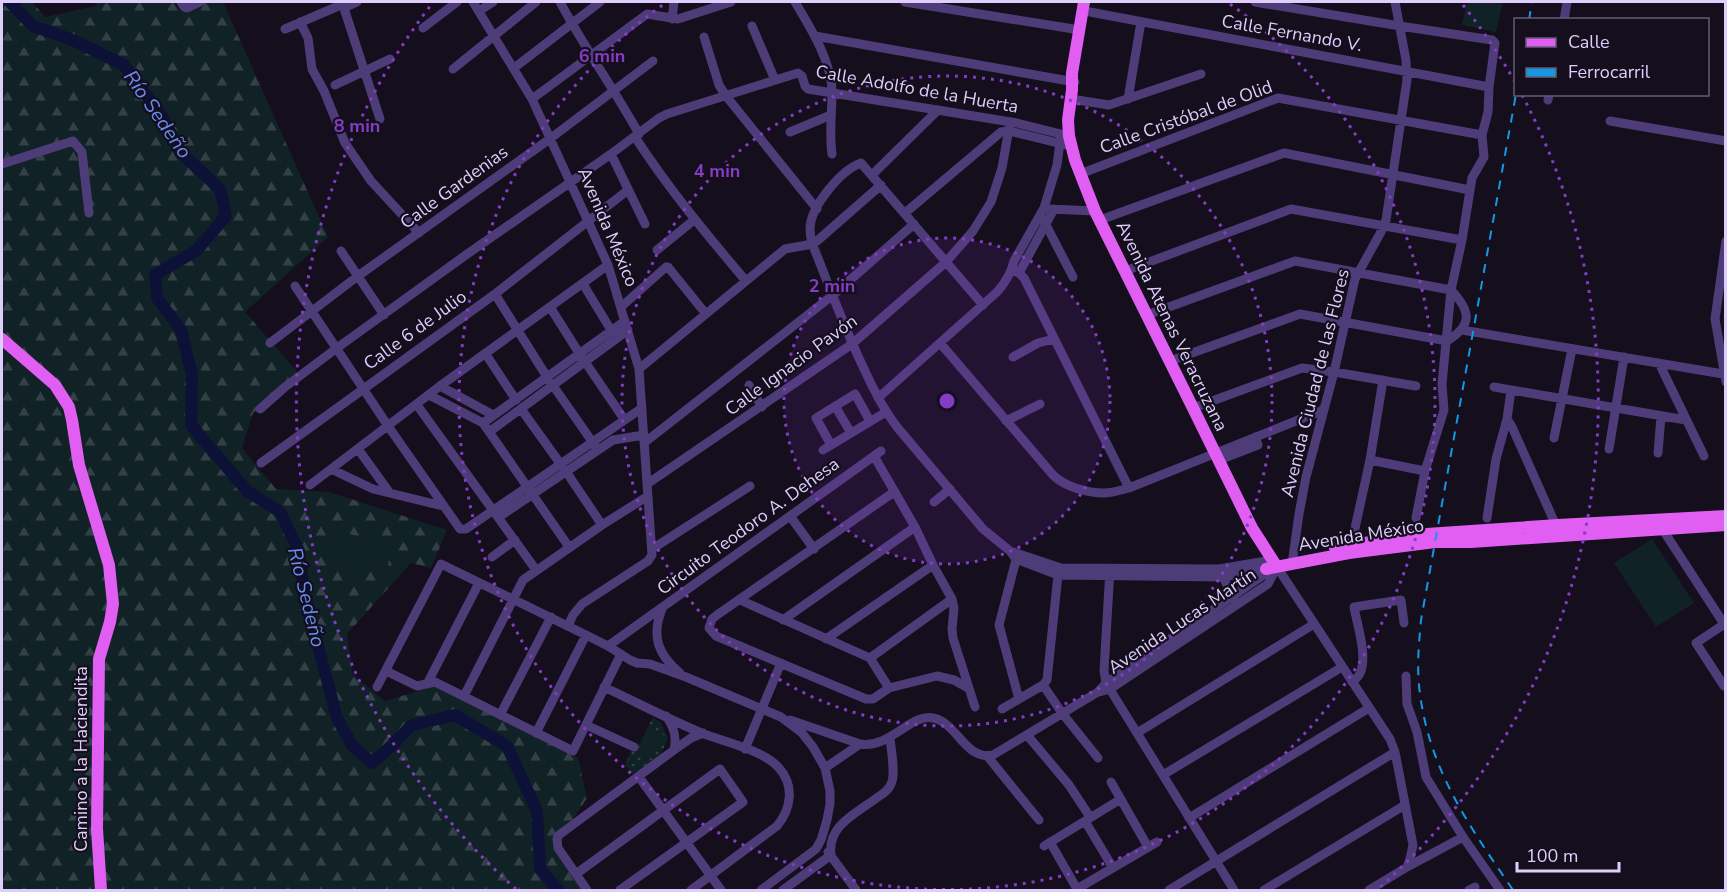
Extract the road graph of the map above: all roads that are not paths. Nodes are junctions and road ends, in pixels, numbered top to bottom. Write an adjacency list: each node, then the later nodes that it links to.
1 (181, 2): 2 (street)
2 (200, 2)
3 (357, 2): 18 (street)
4 (457, 2): 28 (street)
5 (473, 2): 20 (street, Avenida México)
6 (493, 2): 20 (street)
7 (536, 2): 31 (street)
8 (560, 2): 25 (street)
9 (600, 2): 25 (street)
10 (674, 2): 22 (street)
11 (731, 2): 22 (street)
12 (795, 2): 32 (street)
13 (905, 2): 17 (street)
14 (1255, 2): 27 (street)
15 (1395, 2): 27 (street, Avenida Ciudad de las Flores)
16 (1567, 2): 21 (street)
17 (928, 3): 30 (street)
18 (343, 4): 23 (street); 40 (street)
19 (1089, 5): 24 (street, Calle Fernando V.); 30 (main road, Avenida Atenas Veracruzana); 45 (main road, Avenida Atenas Veracruzana)
20 (479, 11): 31 (street, Avenida México)
21 (1563, 18)
22 (672, 19): 34 (street)
23 (300, 22): 29 (street); 85 (street)
24 (1141, 22): 39 (street, Calle Fernando V.); 50 (street)
25 (571, 23): 34 (street); 37 (street)
26 (752, 26): 42 (street)
27 (1400, 26): 39 (street, Avenida Ciudad de las Flores); 44 (street)
28 (423, 28)
29 (285, 29)
30 (1080, 30): 45 (main road, Avenida Atenas Veracruzana)
31 (493, 35): 37 (street, Avenida México); 38 (street)
32 (815, 36): 45 (street); 47 (street)
33 (704, 37): 48 (street)
34 (591, 54): 46 (street); 49 (street)
35 (390, 59): 40 (street)
36 (653, 61): 46 (street, Calle Gardenias)
37 (514, 68): 49 (street, Avenida México)
38 (453, 69)
39 (1407, 71): 44 (street, Calle Fernando V.); 54 (street, Avenida Ciudad de las Flores)
40 (364, 72): 43 (street); 53 (street)
41 (1201, 74): 50 (street)
42 (775, 80): 47 (street, Calle Adolfo de la Huerta); 48 (street, Calle Adolfo de la Huerta)
43 (335, 85)
44 (1489, 87): 59 (street)
45 (1072, 88): 50 (street); 61 (main road, Avenida Atenas Veracruzana)
46 (614, 90): 58 (street); 60 (street, Calle Gardenias)
47 (832, 92): 51 (street, Calle Adolfo de la Huerta); 52 (street)
48 (726, 96): 58 (street, Calle Adolfo de la Huerta); 73 (street)
49 (532, 99): 60 (street, Avenida México)
50 (1128, 99)
51 (938, 110): 56 (street, Calle Adolfo de la Huerta); 68 (street)
52 (831, 114): 57 (street); 64 (street)
53 (380, 119)
54 (1402, 121): 59 (street, Calle Cristóbal de Olid); 66 (street, Calle Cristóbal de Olid); 67 (street, Avenida Ciudad de las Flores)
55 (1610, 121): 62 (street)
56 (1009, 127): 61 (street, Calle Adolfo de la Huerta); 77 (street); 91 (street, Calle Ignacio Pavón)
57 (790, 132)
58 (637, 135): 63 (street, Calle Adolfo de la Huerta); 79 (street)
59 (1482, 135): 72 (street)
60 (551, 138): 69 (street, Avenida México); 85 (street, Calle Gardenias)
61 (1066, 140): 66 (main road, Avenida Atenas Veracruzana); 74 (street)
62 (1725, 141)
63 (611, 154): 69 (street, Calle Adolfo de la Huerta); 71 (street)
64 (832, 154)
65 (2, 164): 76 (street)
66 (1080, 174): 78 (main road, Avenida Atenas Veracruzana)
67 (1393, 174): 72 (street); 78 (street); 84 (street, Avenida Ciudad de las Flores)
68 (872, 175): 70 (street); 73 (street)
69 (570, 182): 81 (street, Avenida México); 109 (street, Calle Adolfo de la Huerta)
70 (881, 186): 77 (street); 87 (street)
71 (628, 190): 81 (street, Calle 6 de Julio); 82 (street)
72 (1470, 190): 86 (street)
73 (817, 208): 87 (street)
74 (1044, 208): 75 (street); 80 (street)
75 (1054, 209): 78 (street); 80 (street)
76 (89, 213)
77 (905, 213): 83 (street)
78 (1097, 216): 93 (main road, Avenida Atenas Veracruzana)
79 (694, 220): 89 (street); 98 (street)
80 (1042, 220): 94 (street); 97 (street)
81 (587, 221): 92 (street, Avenida México); 102 (street, Calle 6 de Julio)
82 (645, 224)
83 (914, 224): 91 (street); 103 (street)
84 (1385, 225): 86 (street); 93 (street); 95 (street, Avenida Ciudad de las Flores)
85 (418, 233): 96 (street, Calle Gardenias)
86 (1462, 240): 101 (street)
87 (812, 243): 98 (street); 103 (street, Avenida México)
88 (1725, 243): 132 (street)
89 (657, 250)
90 (340, 251): 96 (street)
91 (946, 262): 104 (street); 121 (street, Calle Ignacio Pavón)
92 (608, 265): 99 (street); 105 (street, Avenida México)
93 (1125, 271): 110 (main road, Avenida Atenas Veracruzana)
94 (1015, 272): 104 (street); 117 (street)
95 (1357, 273): 101 (street); 110 (street); 111 (street, Avenida Ciudad de las Flores)
96 (358, 276): 107 (street, Calle Gardenias); 109 (street)
97 (1073, 278)
98 (746, 281): 108 (street)
99 (583, 284): 106 (street); 114 (street)
100 (295, 286): 107 (street)
101 (1451, 290): 115 (street); 118 (street)
102 (495, 294): 113 (street); 139 (street, Calle 6 de Julio)
103 (833, 295): 121 (street, Avenida México); 168 (street)
104 (983, 305): 120 (street)
105 (621, 306): 108 (street); 112 (street, Avenida México)
106 (550, 307): 113 (street); 125 (street)
107 (313, 311): 119 (street, Calle Gardenias); 122 (street)
108 (706, 314): 130 (street)
109 (384, 315): 122 (street, Calle Adolfo de la Huerta)
110 (1147, 315): 128 (main road, Avenida Atenas Veracruzana)
111 (1345, 322): 118 (street); 128 (street); 131 (street, Avenida Ciudad de las Flores)
112 (627, 325): 114 (street); 125 (street); 130 (street, Avenida México)
113 (518, 329): 124 (street); 134 (street)
114 (611, 330): 125 (street)
115 (1462, 330): 118 (street); 123 (street)
116 (2, 339): 301 (main road, Camino a la Haciendita)
117 (1054, 339): 126 (street); 188 (street)
118 (1447, 341): 182 (street)
119 (270, 343)
120 (940, 343): 142 (street); 162 (street)
121 (852, 344): 142 (street, Avenida México); 148 (street, Calle Ignacio Pavón)
122 (337, 348): 139 (street); 152 (street, Calle Adolfo de la Huerta)
123 (1572, 349): 127 (street); 144 (street)
124 (485, 353): 136 (street); 143 (street)
125 (582, 357): 134 (street); 158 (street)
126 (1013, 357)
127 (1624, 357): 129 (street); 151 (street)
128 (1170, 361): 150 (main road, Avenida Atenas Veracruzana)
129 (1659, 363): 132 (street); 160 (street)
130 (639, 369): 149 (street, Avenida México)
131 (1334, 372): 133 (street); 150 (street); 154 (street, Avenida Ciudad de las Flores)
132 (1725, 376)
133 (1383, 380): 137 (street); 178 (street)
134 (550, 382): 143 (street); 153 (street); 169 (street)
135 (749, 385): 148 (street)
136 (440, 386): 141 (street); 156 (street)
137 (1416, 386)
138 (1494, 387): 140 (street)
139 (363, 388): 164 (street); 179 (street, Calle 6 de Julio)
140 (1511, 390): 144 (street); 159 (street)
141 (429, 395): 146 (street); 163 (street)
142 (878, 398): 155 (street, Avenida México)
143 (516, 400): 156 (street)
144 (1563, 400): 151 (street); 167 (street)
145 (1040, 404): 162 (street)
146 (417, 405): 164 (street); 196 (street)
147 (835, 406): 161 (street); 166 (street); 170 (street)
148 (762, 407): 184 (street, Calle Ignacio Pavón)
149 (642, 408): 158 (street); 168 (street, Avenida México)
150 (1192, 408): 177 (main road, Avenida Atenas Veracruzana)
151 (1615, 408): 157 (street); 172 (street)
152 (260, 409)
153 (521, 409): 165 (street); 180 (street)
154 (1323, 410): 177 (street); 213 (street, Avenida Ciudad de las Flores)
155 (886, 412): 161 (street); 189 (street, Avenida México)
156 (494, 415): 163 (street)
157 (1661, 416): 160 (street); 175 (street)
158 (624, 419): 169 (street)
159 (1507, 419): 199 (street); 200 (street)
160 (1686, 420): 176 (street)
161 (870, 421): 166 (street)
162 (1006, 421): 188 (street)
163 (483, 423): 165 (street)
164 (388, 426): 171 (street); 195 (street)
165 (489, 432): 187 (street)
166 (851, 433): 170 (street)
167 (1554, 438)
168 (644, 439): 173 (street); 184 (street, Avenida México)
169 (592, 441): 173 (street); 180 (street)
170 (831, 445): 174 (street)
171 (358, 449): 181 (street); 190 (street)
172 (1609, 449)
173 (598, 450): 183 (street)
174 (823, 450)
175 (1658, 453)
176 (1704, 456)
177 (1218, 457): 188 (street); 215 (main road, Avenida Atenas Veracruzana)
178 (1370, 460): 182 (street); 209 (street)
179 (261, 463)
180 (560, 464): 183 (street); 187 (street)
181 (331, 470): 185 (street); 190 (street)
182 (1425, 471): 198 (street)
183 (567, 473): 192 (street); 202 (street)
184 (648, 484): 193 (street, Avenida México)
185 (310, 486)
186 (750, 486): 210 (street)
187 (526, 487): 192 (street); 196 (street)
188 (1129, 488)
189 (950, 489): 194 (street); 211 (street, Avenida México)
190 (390, 492): 195 (street)
191 (894, 492): 197 (street, Circuito Teodoro A. Dehesa); 203 (street, Circuito Teodoro A. Dehesa); 208 (street)
192 (532, 495): 196 (street); 207 (street)
193 (648, 496): 202 (street); 210 (street, Avenida México)
194 (934, 502)
195 (443, 506): 196 (street)
196 (496, 513): 206 (street)
197 (790, 516): 208 (street); 225 (street, Circuito Teodoro A. Dehesa)
198 (1416, 518)
199 (1487, 518)
200 (1554, 521)
201 (1723, 523): 204 (main road, Avenida México); 205 (main road, Avenida México)
202 (602, 525): 207 (street)
203 (915, 527): 214 (street, Circuito Teodoro A. Dehesa); 227 (street)
204 (1663, 530): 205 (main road, Avenida México); 229 (street)
205 (1471, 536): 209 (main road, Avenida México)
206 (515, 540): 212 (street); 216 (street)
207 (569, 547): 216 (street)
208 (814, 549): 223 (street)
209 (1350, 549): 213 (main road, Avenida México)
210 (651, 553): 232 (street)
211 (1014, 554): 217 (street, Avenida México); 218 (street, Avenida México); 256 (street)
212 (492, 557)
213 (1293, 560): 215 (main road, Avenida México)
214 (933, 565): 222 (street, Circuito Teodoro A. Dehesa); 235 (street)
215 (1272, 565): 217 (street, Avenida México); 219 (street, Avenida México); 224 (street, Avenida Lucas Martín); 230 (street)
216 (536, 570): 221 (street)
217 (1110, 572): 218 (street, Avenida México); 219 (street, Avenida México); 249 (street)
218 (1058, 576): 248 (street)
219 (1223, 576): 224 (street)
220 (479, 583): 221 (street); 243 (street); 247 (street)
221 (512, 598): 226 (street); 255 (street)
222 (952, 599): 239 (street); 254 (street, Circuito Teodoro A. Dehesa)
223 (740, 600): 227 (street); 240 (street)
224 (1235, 600): 249 (street, Avenida Lucas Martín)
225 (662, 609): 231 (street, Circuito Teodoro A. Dehesa); 234 (street)
226 (551, 617): 232 (street); 262 (street)
227 (783, 620): 235 (street)
228 (1404, 623): 246 (street)
229 (1725, 623): 250 (street)
230 (1314, 624): 242 (street); 268 (street)
231 (639, 625): 234 (street); 236 (street, Circuito Teodoro A. Dehesa)
232 (568, 626): 233 (street)
233 (586, 635): 236 (street); 266 (street)
234 (657, 636): 237 (street)
235 (826, 639): 239 (street)
236 (608, 646): 238 (street)
237 (661, 652): 241 (street); 245 (street)
238 (621, 654): 241 (street); 252 (street)
239 (870, 658): 253 (street)
240 (781, 663): 253 (street); 259 (street)
241 (650, 664): 245 (street)
242 (1342, 667): 246 (street); 279 (street)
243 (386, 670): 247 (street); 251 (street)
244 (1406, 676): 290 (street)
245 (686, 677): 259 (street)
246 (1352, 682): 258 (street)
247 (427, 684): 255 (street)
248 (1043, 685): 256 (street); 261 (street)
249 (1108, 686): 261 (street, Avenida Lucas Martín); 268 (street)
250 (1724, 686)
251 (377, 687)
252 (604, 687): 263 (street); 265 (street)
253 (889, 688): 254 (street)
254 (969, 688): 257 (street, Circuito Teodoro A. Dehesa)
255 (464, 696): 262 (street)
256 (1019, 699): 260 (street)
257 (975, 707)
258 (1369, 708): 275 (street); 285 (street)
259 (762, 709): 264 (street); 273 (street)
260 (1002, 710)
261 (1062, 712): 269 (street, Avenida Lucas Martín); 277 (street)
262 (500, 715): 266 (street)
263 (666, 716): 267 (street); 274 (street)
264 (781, 717): 271 (street); 278 (street)
265 (586, 724): 266 (street); 272 (street)
266 (536, 733)
267 (703, 733): 273 (street); 274 (street)
268 (1137, 733): 279 (street)
269 (1026, 735): 276 (street, Avenida Lucas Martín); 287 (street)
270 (890, 738): 271 (street); 276 (street); 289 (street)
271 (860, 744): 278 (street)
272 (634, 747)
273 (745, 749): 300 (street)
274 (674, 750): 280 (street)
275 (1395, 752): 283 (street); 296 (street)
276 (988, 756): 288 (street)
277 (1098, 758)
278 (825, 768): 286 (street)
279 (1163, 775): 285 (street)
280 (639, 777): 284 (street); 299 (street)
281 (1111, 782): 282 (street)
282 (1121, 799): 287 (street); 294 (street)
283 (1405, 805): 297 (street); 311 (street)
284 (664, 811): 292 (street); 292 (street); 299 (street)
285 (1189, 818): 296 (street)
286 (827, 819): 289 (street); 293 (street)
287 (1088, 819): 298 (street); 298 (street)
288 (1039, 820)
289 (842, 824): 295 (street)
290 (1463, 837): 297 (street); 313 (street)
291 (1157, 842): 294 (street)
292 (687, 843): 300 (street); 303 (street)
293 (819, 845): 295 (street); 306 (street)
294 (1148, 847): 298 (street)
295 (831, 855): 307 (street); 308 (street)
296 (1216, 862): 309 (street); 310 (street)
297 (1407, 867): 312 (street)
298 (1113, 868)
299 (576, 874): 302 (street)
300 (711, 876): 304 (street); 305 (street)
301 (101, 891)
302 (587, 891)
303 (620, 891)
304 (691, 891)
305 (721, 891)
306 (761, 891)
307 (783, 891)
308 (856, 891)
309 (1168, 891)
310 (1234, 891)
311 (1264, 891)
312 (1369, 891)
313 (1500, 891)

